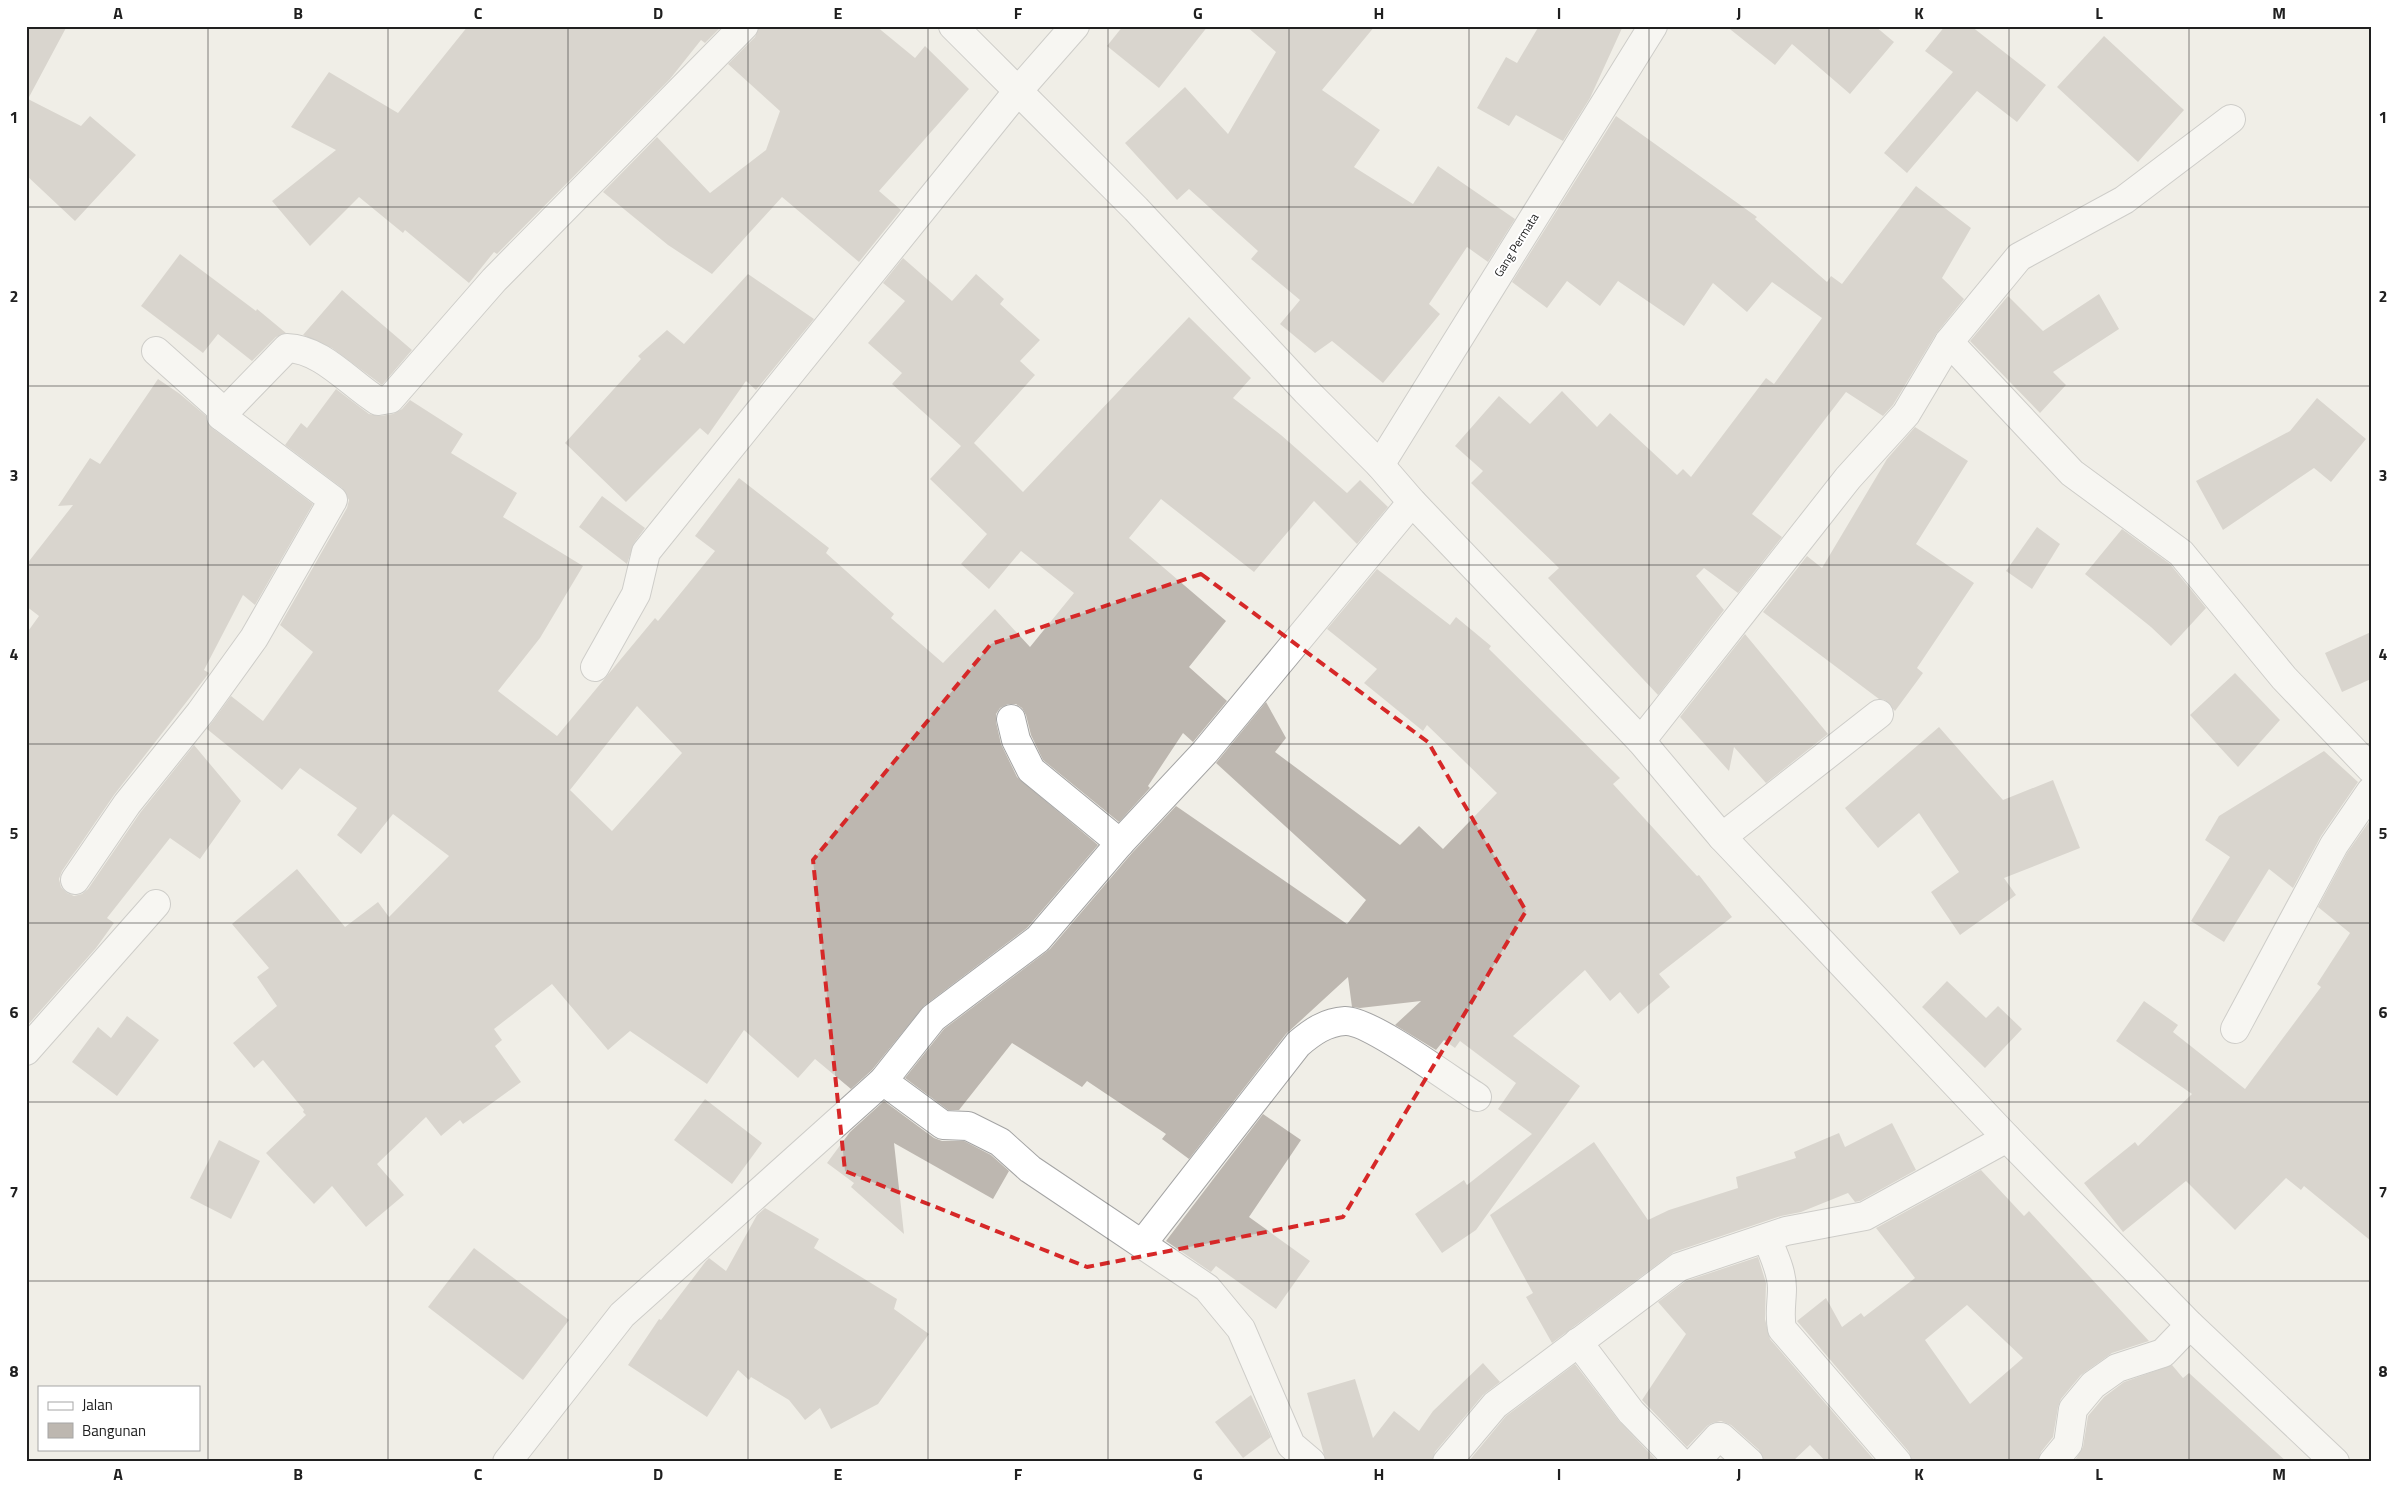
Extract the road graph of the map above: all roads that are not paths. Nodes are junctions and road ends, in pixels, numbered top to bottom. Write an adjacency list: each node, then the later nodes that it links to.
1 (744, 26): 9 (street)
2 (953, 26): 5 (street)
3 (1075, 26): 5 (street)
4 (1653, 26): 10 (street, Gang Permata)
5 (1017, 92): 10 (street); 12 (street)
6 (2231, 119): 7 (street)
7 (1948, 342): 15 (street); 16 (street)
8 (156, 351): 9 (street)
9 (221, 416): 20 (street)
10 (1380, 465): 11 (street)
11 (1412, 502): 15 (street); 19 (street)
12 (595, 667)
13 (1879, 714): 18 (street)
14 (1010, 719): 19 (street)
15 (1641, 741): 18 (street)
16 (2371, 769)
17 (2371, 791): 22 (street)
18 (1722, 837): 26 (street)
19 (1120, 843): 24 (street)
20 (75, 880)
21 (156, 904): 23 (street)
22 (2236, 1029)
23 (29, 1044)
24 (883, 1081): 28 (street); 31 (street)
25 (1477, 1097): 28 (street)
26 (2007, 1138): 27 (street); 29 (street)
27 (1767, 1238): 30 (street); 37 (street)
28 (1142, 1244): 32 (street)
29 (2190, 1325): 38 (street); 39 (street)
30 (1578, 1342): 33 (street); 34 (street)
31 (508, 1462)
32 (1311, 1462)
33 (1446, 1462)
34 (1680, 1462)
35 (1695, 1462): 36 (street)
36 (1749, 1462)
37 (1897, 1462)
38 (2053, 1462)
39 (2335, 1462)

